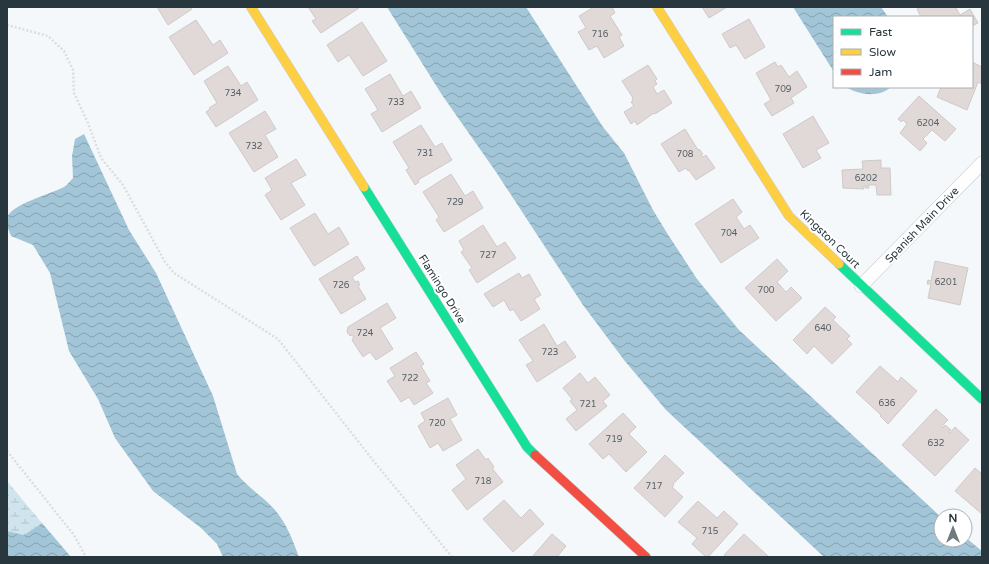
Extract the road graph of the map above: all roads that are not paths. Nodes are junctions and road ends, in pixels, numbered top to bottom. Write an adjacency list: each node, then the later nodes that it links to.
1 (251, 7): 6 (street, Flamingo Drive)
2 (657, 7): 4 (street, Kingston Court)
3 (982, 163): 4 (street, Spanish Main Drive)
4 (862, 286): 5 (street, Kingston Court)
5 (982, 399)
6 (646, 557)

